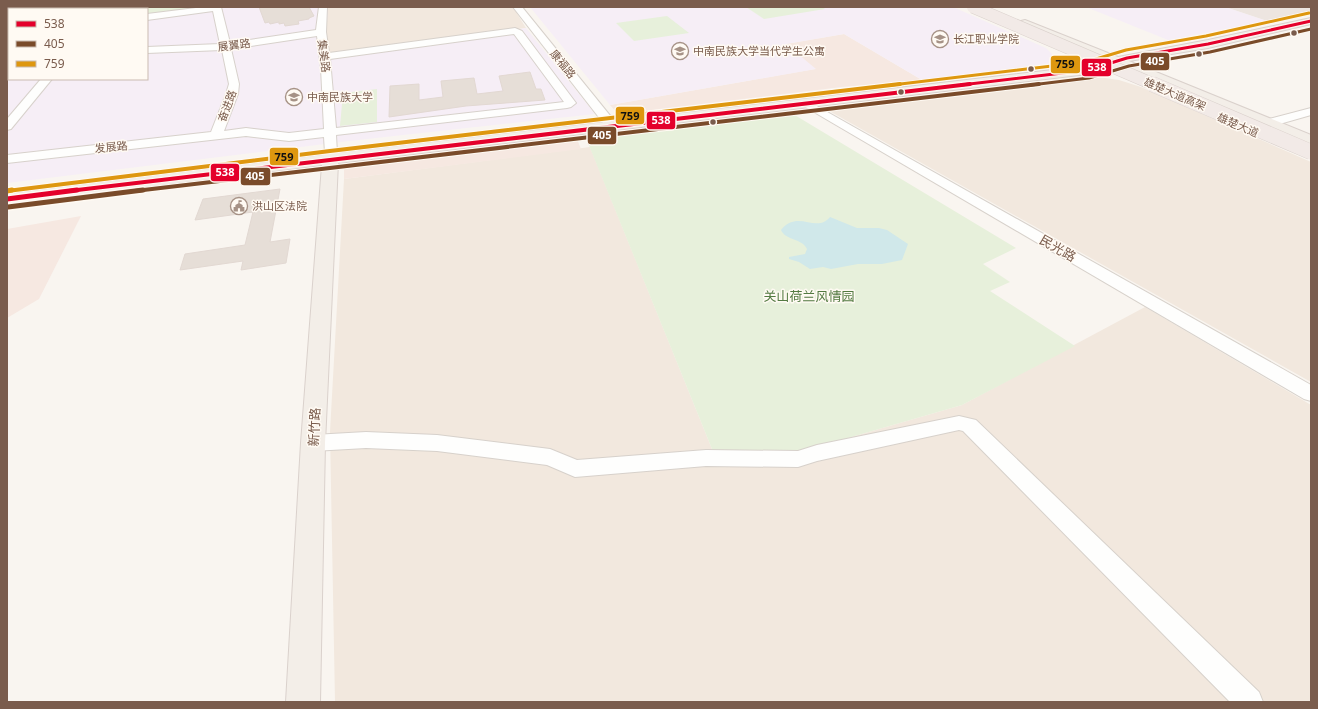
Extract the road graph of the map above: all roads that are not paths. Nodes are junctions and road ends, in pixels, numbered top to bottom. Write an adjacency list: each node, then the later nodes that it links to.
1 (129, 7): 9 (street)
2 (217, 7): 10 (street); 14 (street, 奋进路)
3 (323, 7): 13 (street, 集美路)
4 (517, 7): 23 (street, 康福路)
5 (968, 7): 17 (main road, 雄楚大道)
6 (973, 7): 30 (highway, 雄楚大道高架, bridge)
7 (981, 7): 28 (highway, 雄楚大道高架)
8 (986, 7): 17 (main road, 雄楚大道)
9 (119, 8)
10 (148, 18)
11 (1311, 21): 17 (main road)
12 (1311, 28): 17 (main road)
13 (320, 32): 14 (street, 展翼路); 16 (street, 集美路)
14 (226, 47): 15 (street, 展翼路); 26 (street, 奋进路)
15 (148, 50)
16 (324, 57): 29 (street, 集美路); 29 (street, 发展路)
17 (1111, 64): 20 (main road); 23 (main road); 24 (main road, 雄楚大道); 31 (main road, 雄楚大道)
18 (39, 80): 22 (street)
19 (46, 80): 25 (street)
20 (806, 103): 29 (main road); 35 (street, 民光路)
21 (1311, 111): 24 (street)
22 (7, 117)
23 (608, 121): 29 (main road)
24 (1269, 123): 27 (main road, 雄楚大道)
25 (7, 126)
26 (216, 135): 29 (street, 发展路); 32 (street, 发展路)
27 (1311, 140)
28 (1311, 146)
29 (331, 148): 33 (main road); 34 (main road); 36 (main road, 新竹路)
30 (1311, 152)
31 (1311, 157)
32 (7, 159)
33 (7, 193)
34 (7, 199)
35 (1311, 394)
36 (313, 443): 37 (main road, 新竹路); 38 (street)
37 (303, 702)
38 (1249, 702)

